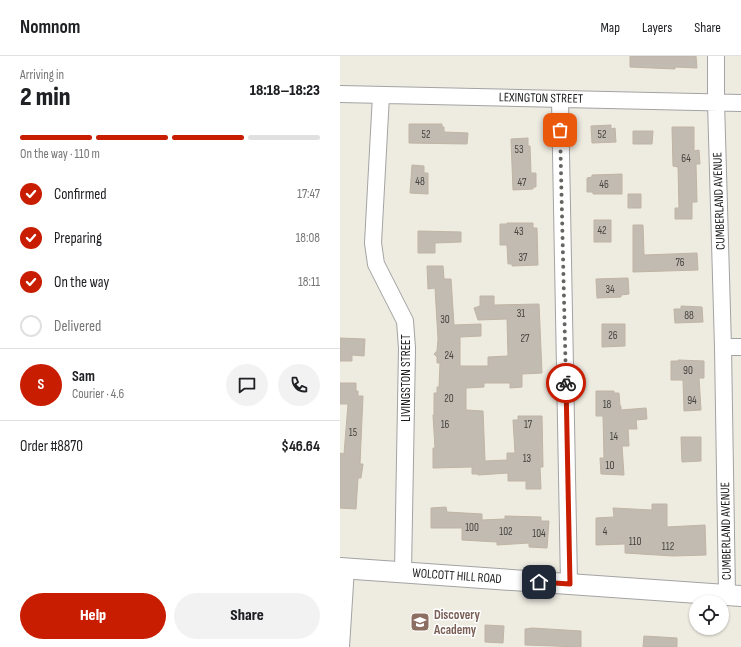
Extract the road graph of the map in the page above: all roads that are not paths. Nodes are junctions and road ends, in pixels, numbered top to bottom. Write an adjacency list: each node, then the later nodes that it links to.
1 (716, 56): 5 (street, CUMBERLAND AVENUE)
2 (340, 94): 3 (street, LEXINGTON STREET)
3 (380, 95): 4 (street, LEXINGTON STREET); 10 (street, LIVINGSTON STREET)
4 (560, 99): 5 (street, LEXINGTON STREET); 11 (street)
5 (716, 102): 6 (street, LEXINGTON STREET); 7 (street, CUMBERLAND AVENUE)
6 (741, 103)
7 (723, 347): 8 (street); 12 (street, CUMBERLAND AVENUE)
8 (741, 347)
9 (343, 568): 10 (street, WOLCOTT HILL ROAD); 13 (street)
10 (403, 572): 11 (street, WOLCOTT HILL ROAD)
11 (570, 584): 12 (street, WOLCOTT HILL ROAD)
12 (734, 595)
13 (341, 647)

